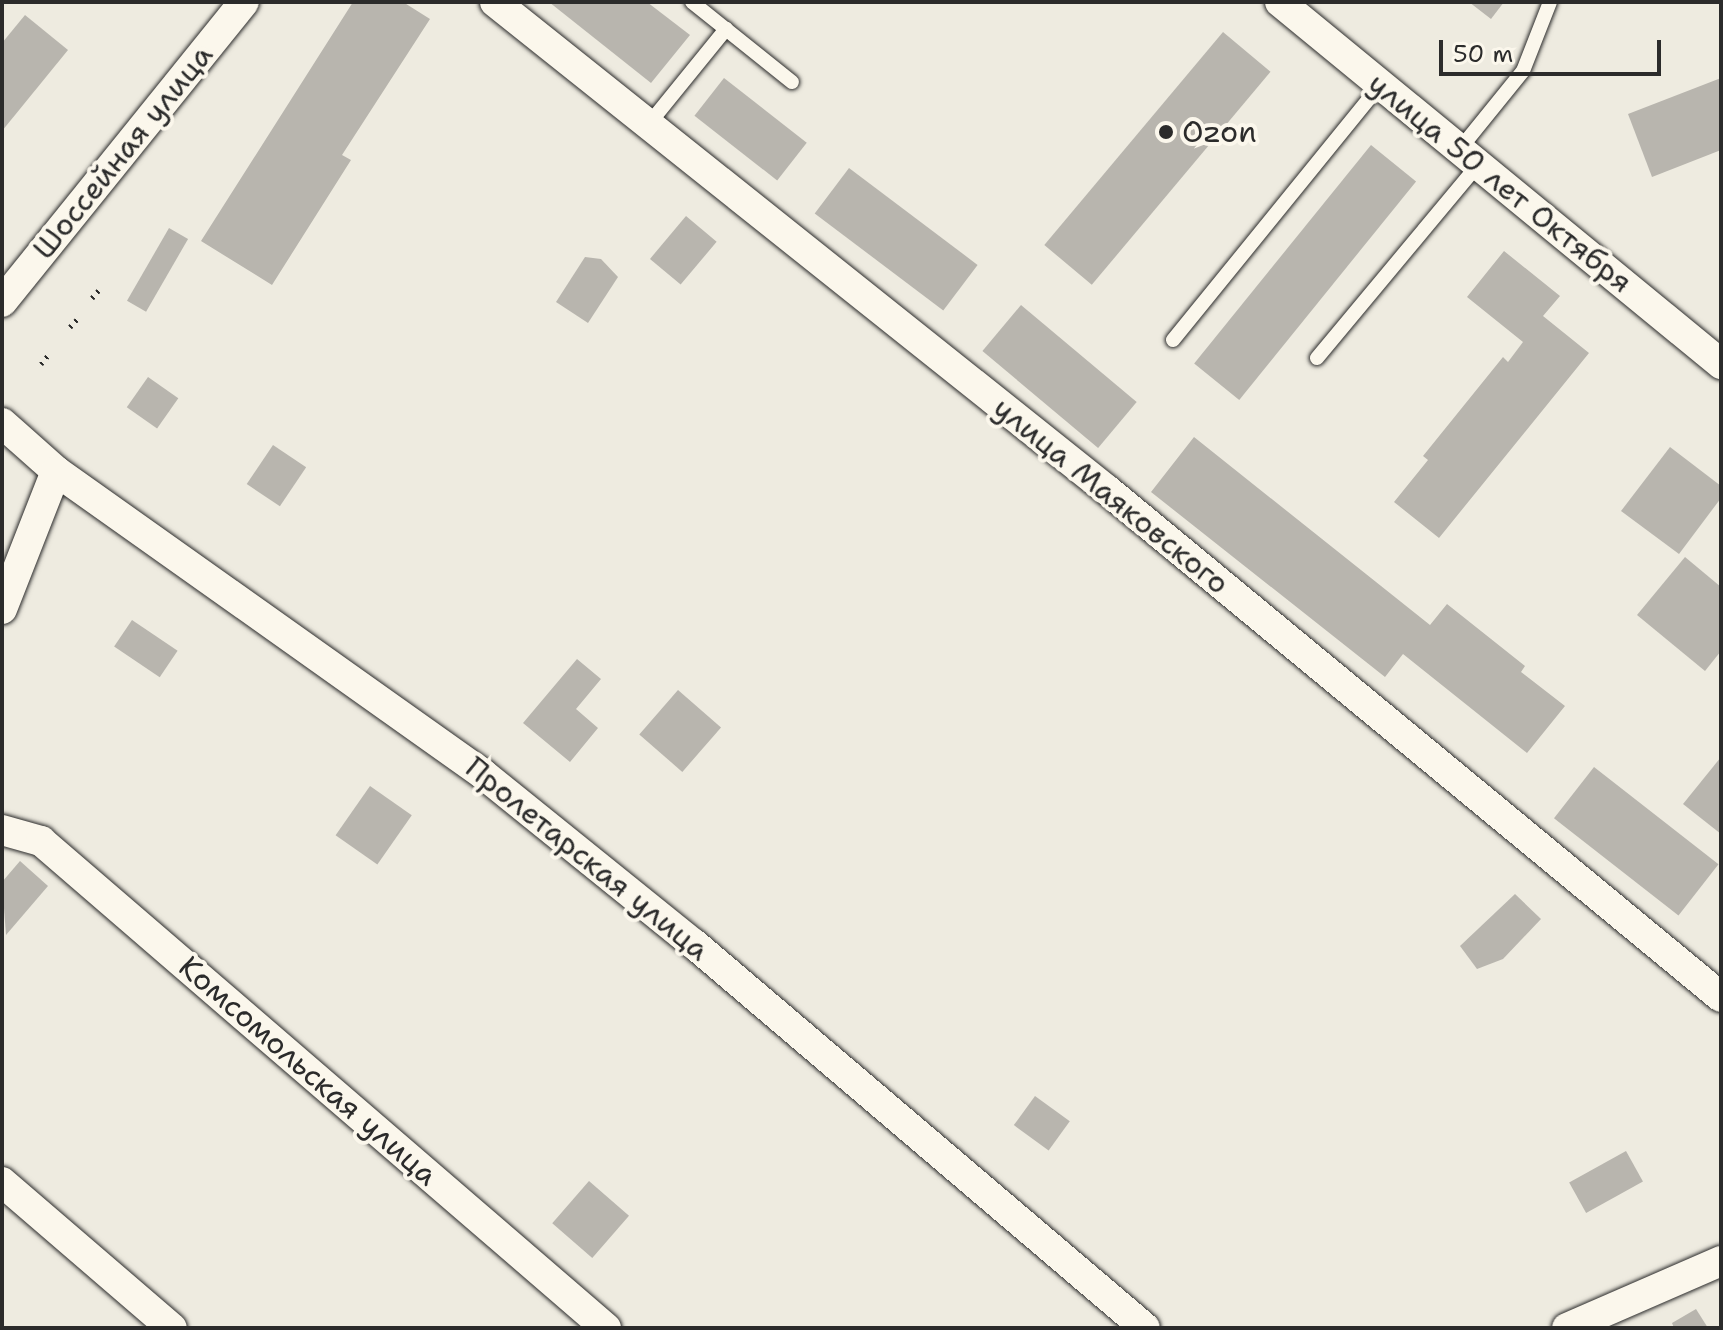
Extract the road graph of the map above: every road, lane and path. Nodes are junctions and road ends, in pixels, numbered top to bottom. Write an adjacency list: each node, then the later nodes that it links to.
1 (244, 2): 13 (street, Шоссейная улица)
2 (495, 2): 9 (street, улица Маяковского)
3 (692, 2): 6 (lane)
4 (1280, 2): 8 (street, улица 50 лет Октября)
5 (1550, 2): 10 (lane)
6 (726, 29): 7 (lane); 9 (lane)
7 (792, 82)
8 (1380, 85): 10 (street, улица 50 лет Октября); 16 (lane)
9 (648, 125): 25 (street, улица Маяковского)
10 (1468, 157): 18 (lane); 20 (street, улица 50 лет Октября)
11 (99, 290): 12 (path)
12 (92, 298)
13 (2, 302)
14 (78, 318): 15 (path)
15 (70, 327)
16 (1173, 340)
17 (49, 354): 19 (path)
18 (1317, 358)
19 (41, 364)
20 (1721, 364)
21 (2, 423): 22 (street, Пролетарская улица)
22 (56, 471): 23 (street); 30 (street, Пролетарская улица)
23 (2, 609)
24 (2, 830): 29 (street, Комсомольская улица)
25 (1721, 997)
26 (2, 1182): 28 (street)
27 (1721, 1261): 31 (street)
28 (172, 1328)
29 (606, 1328)
30 (1145, 1328)
31 (1567, 1328)

